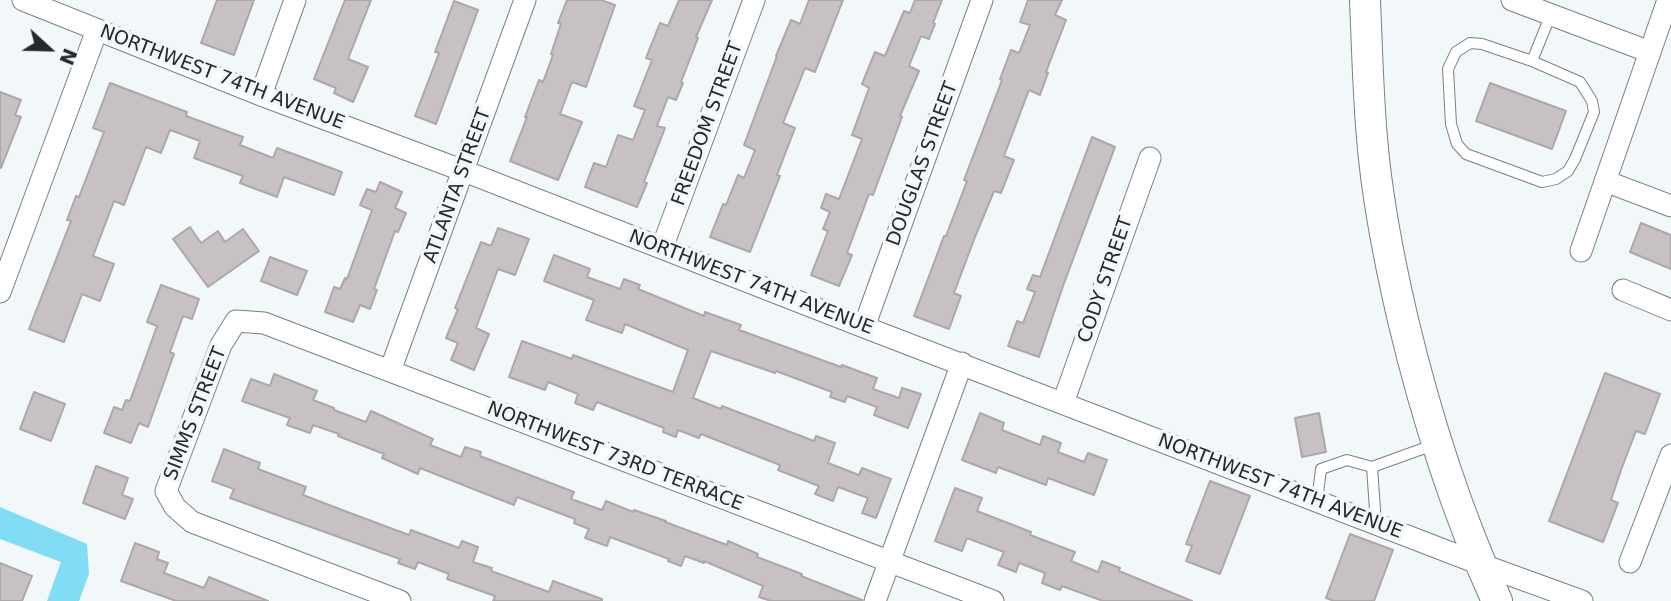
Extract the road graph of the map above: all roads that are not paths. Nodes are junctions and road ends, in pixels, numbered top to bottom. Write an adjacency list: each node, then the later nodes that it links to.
1 (23, 0): 9 (street, NORTHWEST 74TH AVENUE)
2 (296, 0): 14 (street)
3 (525, 0): 16 (street, ATLANTA STREET)
4 (754, 0): 19 (street, FREEDOM STREET)
5 (982, 0): 25 (street, DOUGLAS STREET)
6 (1365, 0): 29 (main road)
7 (1512, 0): 10 (street)
8 (1668, 0): 12 (street)
9 (65, 8): 11 (street, NORTHWEST 74TH AVENUE)
10 (1551, 14): 12 (street); 13 (lane)
11 (97, 30): 14 (street, NORTHWEST 74TH AVENUE); 22 (street)
12 (1650, 52): 17 (street)
13 (1532, 61): 13 (lane)
14 (261, 95): 16 (street, NORTHWEST 74TH AVENUE)
15 (1150, 158): 28 (street, CODY STREET)
16 (464, 171): 19 (street, NORTHWEST 74TH AVENUE); 27 (street, ATLANTA STREET)
17 (1605, 181): 18 (street); 20 (street)
18 (1671, 206)
19 (662, 248): 25 (street, NORTHWEST 74TH AVENUE)
20 (1581, 251)
21 (1623, 290): 23 (street)
22 (0, 292)
23 (1671, 310)
24 (236, 321): 27 (street, NORTHWEST 73RD TERRACE); 37 (street, SIMMS STREET)
25 (864, 327): 26 (street, NORTHWEST 74TH AVENUE)
26 (962, 363): 28 (street, NORTHWEST 74TH AVENUE); 34 (street)
27 (390, 371): 34 (street, NORTHWEST 73RD TERRACE)
28 (1063, 403): 32 (street, NORTHWEST 74TH AVENUE)
29 (1436, 444): 31 (lane); 36 (main road)
30 (1670, 460): 35 (street)
31 (1372, 467): 32 (lane); 33 (lane)
32 (1317, 501): 33 (street, NORTHWEST 74TH AVENUE)
33 (1376, 524): 36 (street, NORTHWEST 74TH AVENUE)
34 (890, 562): 38 (street); 39 (street, NORTHWEST 73RD TERRACE)
35 (1630, 562)
36 (1480, 564): 40 (main road); 41 (street, NORTHWEST 74TH AVENUE)
37 (400, 601)
38 (875, 601)
39 (993, 601)
40 (1497, 601)
41 (1582, 601)

